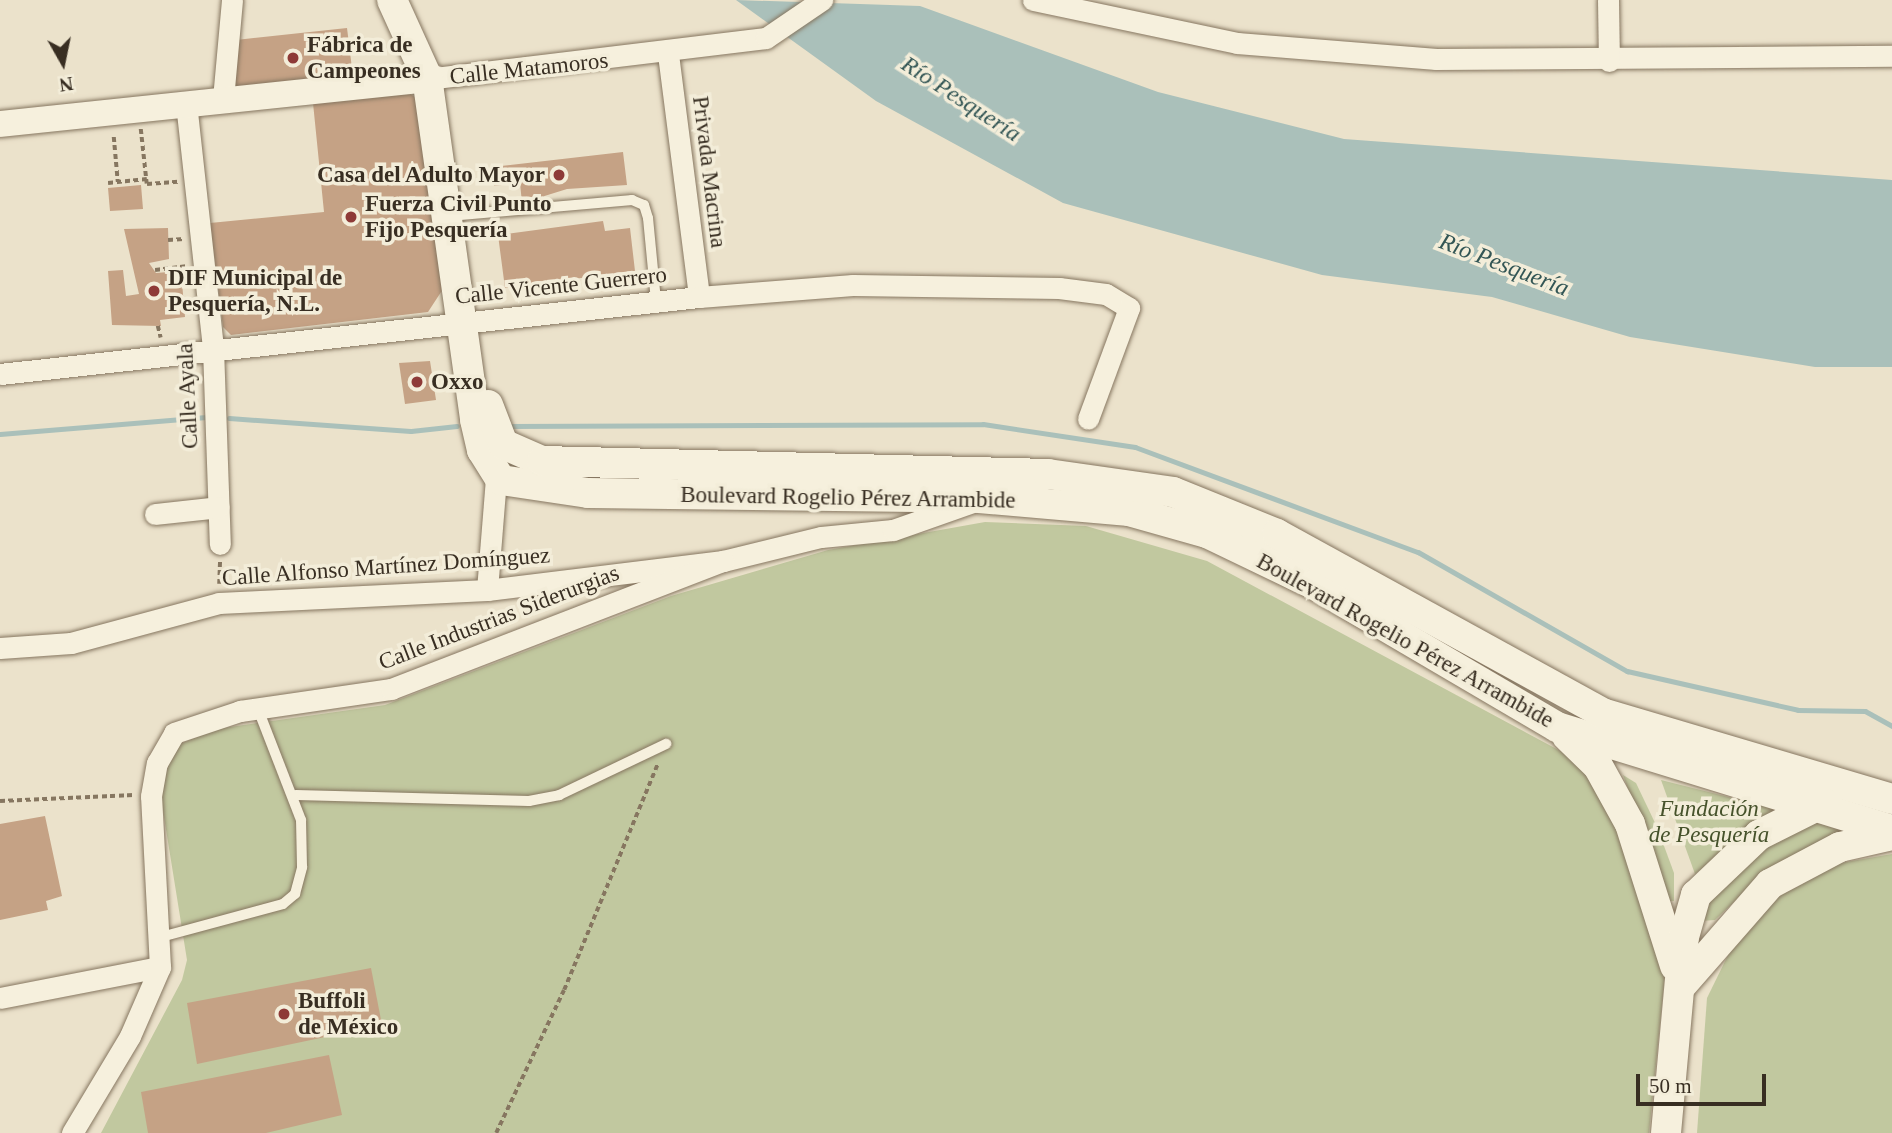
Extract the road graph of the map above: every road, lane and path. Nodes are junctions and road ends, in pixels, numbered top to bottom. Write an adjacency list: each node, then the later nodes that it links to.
1 (232, 0): 11 (street)
2 (392, 0): 10 (main road)
3 (400, 0): 10 (main road)
4 (822, 0): 7 (street, Calle Matamoros)
5 (1033, 0): 9 (street)
6 (1608, 0): 9 (street)
7 (668, 54): 10 (street, Calle Matamoros); 23 (street, Privada Macrina)
8 (1892, 56): 9 (street)
9 (1609, 61)
10 (431, 78): 11 (street, Calle Matamoros); 20 (main road)
11 (223, 99): 12 (street, Calle Matamoros)
12 (186, 103): 13 (street, Calle Matamoros); 17 (street, Calle Ayala)
13 (139, 108): 14 (street, Calle Matamoros); 16 (path)
14 (0, 124)
15 (114, 137): 18 (path)
16 (147, 179): 17 (path); 18 (path)
17 (194, 180): 21 (street, Calle Ayala)
18 (118, 182): 19 (path)
19 (108, 183)
20 (453, 215): 24 (lane); 25 (main road)
21 (204, 265): 22 (path); 26 (street, Calle Ayala)
22 (155, 270)
23 (699, 297): 24 (street, Calle Vicente Guerrero); 28 (street, Calle Vicente Guerrero)
24 (656, 301): 25 (street, Calle Vicente Guerrero)
25 (468, 323): 26 (street, Calle Vicente Guerrero); 29 (main road); 30 (main road)
26 (213, 348): 27 (street, Calle Vicente Guerrero); 32 (street, Calle Ayala)
27 (0, 374)
28 (1088, 419)
29 (503, 444): 30 (street); 31 (main road, Boulevard Rogelio Pérez Arrambide)
30 (495, 473): 31 (main road, Boulevard Rogelio Pérez Arrambide); 36 (street)
31 (980, 485): 35 (street, Calle Alfonso Martínez Domínguez); 40 (main road, Boulevard Rogelio Pérez Arrambide); 44 (main road, Boulevard Rogelio Pérez Arrambide)
32 (219, 508): 33 (street); 34 (street, Calle Ayala)
33 (155, 514)
34 (220, 544): 37 (path)
35 (723, 561): 36 (street, Calle Alfonso Martínez Domínguez); 39 (street, Calle Industrias Siderurgias)
36 (487, 590): 37 (street, Calle Alfonso Martínez Domínguez)
37 (219, 603): 38 (street, Calle Alfonso Martínez Domínguez)
38 (0, 648)
39 (258, 709): 42 (lane); 43 (street, Calle Industrias Siderurgias)
40 (1557, 727): 46 (main road, Boulevard Rogelio Pérez Arrambide); 51 (main road)
41 (666, 744): 42 (lane); 54 (path)
42 (296, 795): 49 (lane)
43 (150, 796): 45 (path); 49 (street, Calle Industrias Siderurgias)
44 (1892, 799)
45 (0, 801)
46 (1816, 805): 47 (main road); 48 (main road, Boulevard Rogelio Pérez Arrambide); 51 (main road)
47 (1892, 806)
48 (1892, 832): 51 (main road)
49 (161, 937): 50 (street, Calle Industrias Siderurgias)
50 (160, 967): 52 (street); 53 (street, Calle Industrias Siderurgias)
51 (1681, 986): 55 (main road)
52 (0, 998)
53 (72, 1133)
54 (496, 1133)
55 (1666, 1133)

